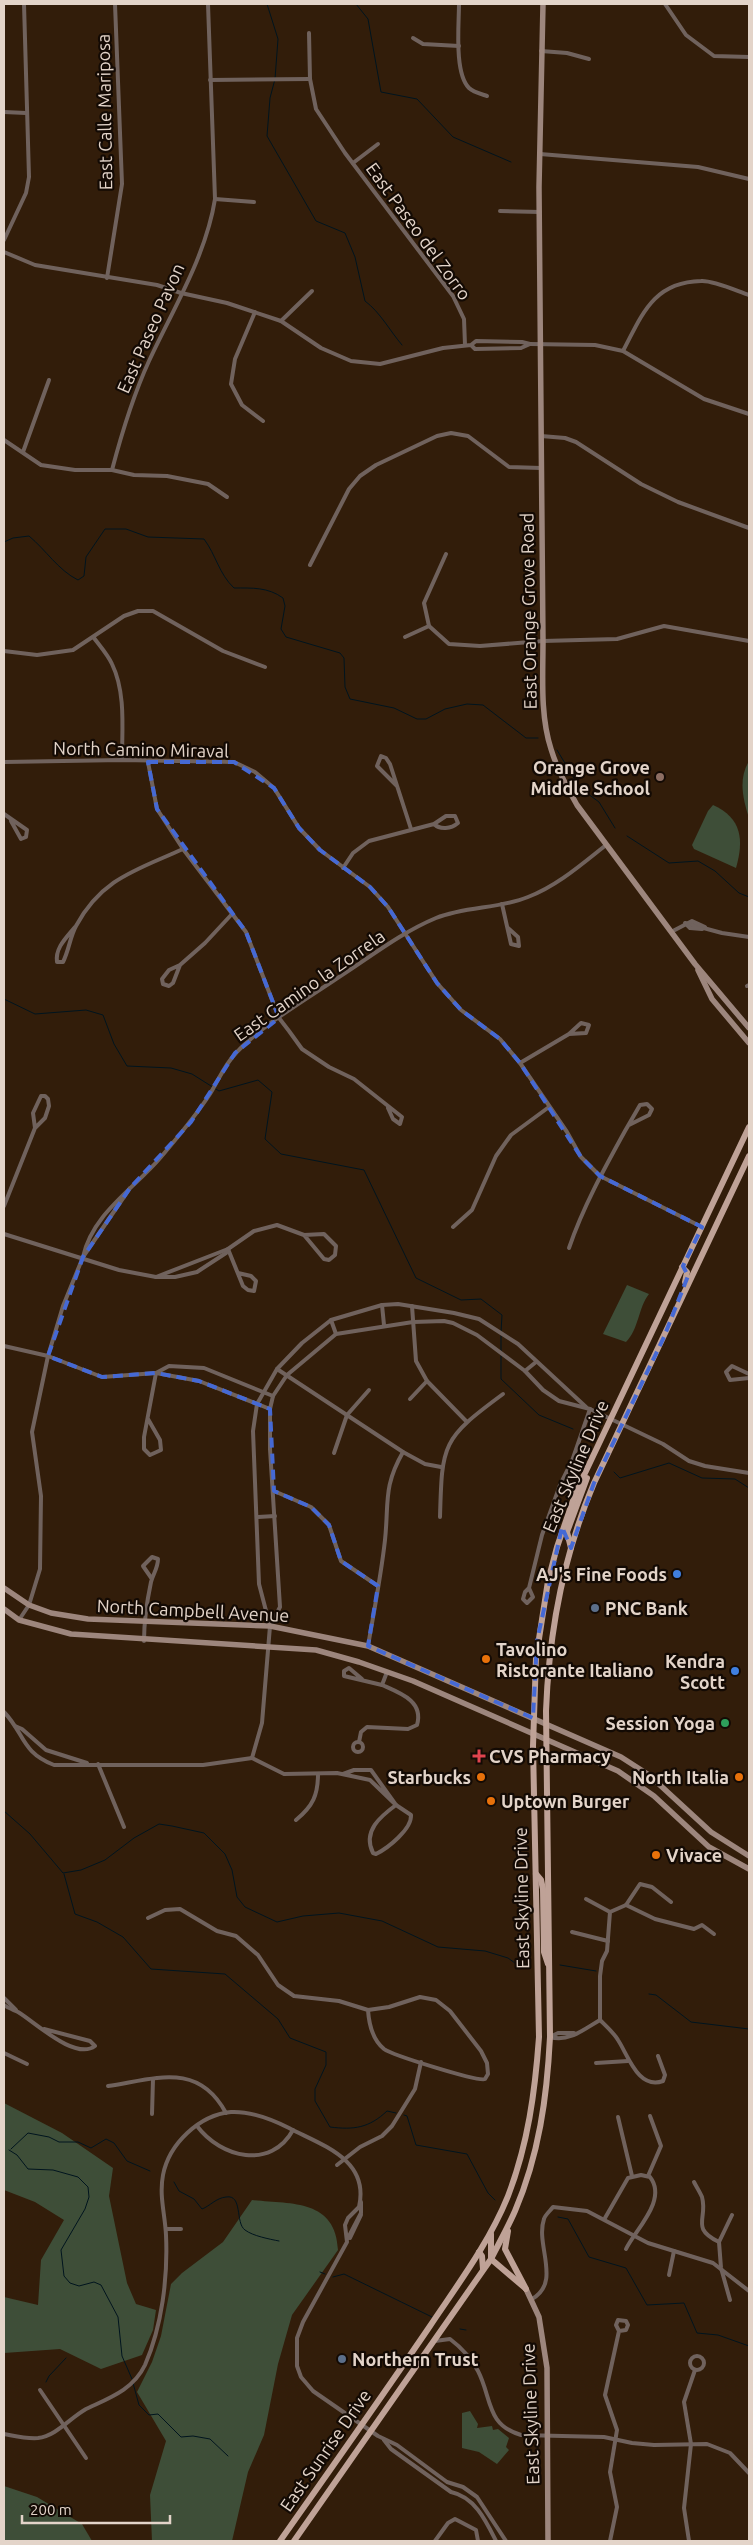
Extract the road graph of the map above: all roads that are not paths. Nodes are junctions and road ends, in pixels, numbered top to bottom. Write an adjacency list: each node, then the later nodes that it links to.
1 (24, 4): 17 (street)
2 (115, 4): 28 (street, East Calle Mariposa)
3 (208, 4): 14 (street, East Paseo Pavon)
4 (459, 4): 9 (street)
5 (543, 4): 10 (main road, East Orange Grove Road)
6 (665, 4): 11 (street)
7 (309, 33): 13 (street, East Paseo del Zorro)
8 (413, 38): 9 (street)
9 (460, 46): 15 (street)
10 (541, 52): 12 (street); 19 (main road, East Orange Grove Road)
11 (749, 57)
12 (589, 59)
13 (310, 79): 14 (street); 20 (street, East Paseo del Zorro)
14 (210, 80): 22 (street, East Paseo Pavon)
15 (487, 96)
16 (4, 112): 17 (street)
17 (26, 113): 26 (street)
18 (378, 144): 20 (street, East Paseo del Zorro)
19 (540, 154): 21 (street); 25 (main road, East Orange Grove Road)
20 (353, 163): 36 (street, East Paseo del Zorro)
21 (749, 179)
22 (215, 199): 23 (street); 30 (street, East Paseo Pavon)
23 (254, 202)
24 (500, 212): 25 (street)
25 (540, 212): 35 (main road, East Orange Grove Road)
26 (4, 240)
27 (4, 252): 28 (street)
28 (107, 278): 30 (street)
29 (312, 291): 33 (street)
30 (181, 293): 32 (street); 46 (street, East Paseo Pavon)
31 (749, 295): 38 (street)
32 (255, 312): 33 (street); 41 (street)
33 (282, 321): 36 (street)
34 (530, 344): 35 (street); 37 (street); 37 (street)
35 (540, 344): 38 (street); 42 (main road, East Orange Grove Road)
36 (465, 345): 37 (street)
37 (471, 345)
38 (623, 351): 40 (street)
39 (49, 380): 44 (street)
40 (749, 414)
41 (263, 421)
42 (541, 436): 45 (main road, East Orange Grove Road); 48 (street)
43 (4, 440): 44 (street)
44 (23, 452): 46 (street)
45 (541, 468): 50 (street); 54 (main road, East Orange Grove Road)
46 (112, 470): 47 (street)
47 (227, 496)
48 (749, 528)
49 (446, 554): 51 (street)
50 (310, 565)
51 (429, 626): 52 (street); 54 (street)
52 (405, 637)
53 (94, 638): 56 (street); 57 (street); 58 (street)
54 (543, 641): 55 (street); 66 (main road, East Orange Grove Road)
55 (749, 641)
56 (4, 651)
57 (265, 666)
58 (122, 760): 59 (street, North Camino Miraval); 60 (street, North Camino Miraval)
59 (4, 762)
60 (148, 762): 67 (street); 68 (street, North Camino Miraval)
61 (397, 786): 61 (street); 65 (street)
62 (4, 814): 63 (street)
63 (11, 821): 63 (street)
64 (434, 824): 64 (street); 65 (street)
65 (411, 829): 68 (street)
66 (606, 845): 69 (street, East Camino la Zorrela); 75 (main road, East Orange Grove Road)
67 (183, 849): 70 (street); 72 (street)
68 (343, 868): 76 (street, North Camino Miraval)
69 (502, 904): 73 (street); 76 (street, East Camino la Zorrela)
70 (232, 914): 78 (street); 80 (street)
71 (685, 923): 74 (street); 74 (street); 75 (street)
72 (75, 927): 72 (street)
73 (508, 928): 73 (street)
74 (706, 928): 77 (street)
75 (671, 932): 79 (main road, East Orange Grove Road)
76 (406, 933): 80 (street, East Camino la Zorrela); 84 (street, North Camino Miraval)
77 (749, 937)
78 (180, 964): 78 (street)
79 (695, 964): 81 (main road, East Orange Grove Road); 83 (main road, East Orange Grove Road)
80 (279, 1018): 86 (street); 99 (street, East Camino la Zorrela)
81 (749, 1028)
82 (569, 1034): 82 (street); 84 (street)
83 (749, 1043)
84 (520, 1063): 85 (street, North Camino Miraval)
85 (549, 1107): 91 (street, North Camino Miraval); 93 (street)
86 (388, 1108)
87 (629, 1125): 87 (street); 91 (street)
88 (749, 1127): 94 (main road, East Skyline Drive)
89 (35, 1128): 89 (street); 92 (street)
90 (749, 1156): 109 (main road, East Skyline Drive)
91 (600, 1176): 94 (street, North Camino Miraval); 97 (street)
92 (4, 1206)
93 (454, 1227)
94 (702, 1227): 100 (main road, East Skyline Drive)
95 (4, 1234): 99 (street)
96 (304, 1236): 96 (street); 98 (street)
97 (569, 1248)
98 (228, 1249): 101 (street); 102 (street); 102 (street)
99 (83, 1257): 102 (street); 111 (street, East Camino la Zorrela)
100 (682, 1267): 109 (main road); 129 (main road, East Skyline Drive)
101 (238, 1273): 101 (street)
102 (156, 1277)
103 (382, 1305): 104 (street); 105 (street); 107 (street)
104 (412, 1306): 106 (street); 112 (street)
105 (331, 1320): 108 (street); 113 (street)
106 (413, 1322): 107 (street); 114 (street); 119 (street)
107 (384, 1325): 108 (street)
108 (336, 1334): 117 (street)
109 (664, 1337): 132 (main road, East Skyline Drive)
110 (4, 1346): 111 (street)
111 (48, 1356): 115 (street); 147 (street, East Camino la Zorrela)
112 (536, 1362): 114 (street); 126 (street)
113 (277, 1369): 117 (street); 121 (street)
114 (525, 1371): 126 (street)
115 (156, 1373): 121 (street); 125 (street); 130 (street)
116 (749, 1374): 118 (street)
117 (287, 1376): 123 (street); 128 (street)
118 (749, 1378)
119 (427, 1381): 124 (street); 131 (street)
120 (370, 1390): 128 (street)
121 (264, 1392): 123 (street); 125 (street)
122 (503, 1394): 131 (street)
123 (273, 1396): 127 (street)
124 (410, 1399)
125 (257, 1404): 127 (street); 140 (street)
126 (588, 1408): 129 (street); 146 (street)
127 (270, 1409): 138 (street)
128 (346, 1415): 134 (street); 135 (street)
129 (610, 1418): 132 (street); 133 (main road, East Skyline Drive)
130 (148, 1419): 130 (street)
131 (466, 1421): 136 (street)
132 (622, 1425): 137 (street); 142 (main road, East Skyline Drive)
133 (595, 1450): 142 (main road); 159 (main road, East Skyline Drive)
134 (403, 1452): 136 (street); 144 (street)
135 (334, 1453)
136 (441, 1466): 141 (street)
137 (749, 1473)
138 (274, 1492): 139 (street); 144 (street)
139 (275, 1516): 140 (street); 151 (street)
140 (258, 1517): 151 (street)
141 (440, 1518)
142 (571, 1548): 160 (main road, East Skyline Drive)
143 (152, 1580): 143 (street); 150 (street)
144 (378, 1586): 153 (street)
145 (4, 1588): 147 (main road, North Campbell Avenue)
146 (529, 1588)
147 (29, 1605): 149 (street, East Camino la Zorrela); 150 (main road, North Campbell Avenue)
148 (4, 1609): 149 (main road, North Campbell Avenue)
149 (19, 1620): 152 (main road, North Campbell Avenue)
150 (144, 1621): 151 (main road, North Campbell Avenue); 152 (street)
151 (270, 1626): 153 (main road, North Campbell Avenue); 154 (street)
152 (144, 1641): 154 (main road, North Campbell Avenue)
153 (368, 1646): 159 (main road, North Campbell Avenue)
154 (269, 1648): 155 (main road, North Campbell Avenue); 165 (street)
155 (388, 1672): 157 (street); 162 (main road, North Campbell Avenue)
156 (362, 1679): 157 (street)
157 (382, 1685): 164 (street)
158 (4, 1712): 161 (street)
159 (533, 1718): 160 (main road, North Campbell Avenue); 162 (main road, East Skyline Drive)
160 (546, 1724): 163 (main road, East Skyline Drive); 174 (main road, North Campbell Avenue)
161 (15, 1726): 166 (street); 166 (street)
162 (533, 1733): 163 (main road, North Campbell Avenue); 176 (main road, East Skyline Drive)
163 (547, 1740): 175 (main road, North Campbell Avenue); 185 (main road, East Skyline Drive)
164 (360, 1742)
165 (252, 1758): 167 (street); 168 (street)
166 (87, 1764): 167 (street)
167 (98, 1764): 173 (street)
168 (318, 1774): 169 (street); 172 (street)
169 (343, 1774): 170 (street); 170 (street)
170 (374, 1780): 171 (street)
171 (396, 1804): 171 (street)
172 (296, 1820)
173 (124, 1827)
174 (749, 1856)
175 (749, 1868)
176 (536, 1874): 185 (main road); 192 (main road, East Skyline Drive)
177 (586, 1899): 180 (street)
178 (671, 1902): 179 (street)
179 (626, 1905): 180 (street); 183 (street)
180 (610, 1912): 184 (street)
181 (148, 1918): 188 (street)
182 (572, 1932): 184 (street)
183 (714, 1934)
184 (608, 1941): 190 (street)
185 (550, 1970): 193 (main road, East Skyline Drive)
186 (4, 1998): 189 (street)
187 (4, 2005): 189 (street)
188 (368, 2010): 196 (street); 196 (street)
189 (18, 2012): 191 (street)
190 (600, 2020): 193 (street); 197 (street)
191 (44, 2029): 191 (street)
192 (539, 2037): 193 (street); 219 (main road, East Skyline Drive)
193 (550, 2037): 215 (main road, East Skyline Drive)
194 (4, 2053): 199 (street)
195 (658, 2056): 197 (street)
196 (421, 2062): 208 (street)
197 (628, 2062): 198 (street)
198 (596, 2063)
199 (28, 2064)
200 (153, 2079): 201 (street); 202 (street); 203 (street)
201 (108, 2086)
202 (226, 2113): 206 (street); 207 (street)
203 (152, 2114)
204 (650, 2116): 211 (street)
205 (618, 2117): 210 (street)
206 (197, 2126): 207 (street); 217 (street)
207 (292, 2130): 208 (street)
208 (344, 2159): 209 (street); 213 (street)
209 (337, 2165)
210 (632, 2176): 211 (street); 216 (street)
211 (648, 2176): 220 (street)
212 (694, 2182): 222 (street)
213 (361, 2199): 221 (street); 221 (street)
214 (732, 2215): 222 (street)
215 (512, 2217): 226 (main road, East Skyline Drive); 230 (main road)
216 (605, 2218): 220 (street); 232 (street)
217 (166, 2229): 218 (street); 238 (street)
218 (181, 2229)
219 (491, 2230): 225 (main road, East Skyline Drive); 226 (main road)
220 (635, 2237): 223 (street); 224 (street)
221 (347, 2242): 239 (street)
222 (719, 2242): 227 (street)
223 (626, 2249)
224 (674, 2251): 227 (street); 229 (street)
225 (479, 2252): 228 (main road); 239 (main road, East Sunrise Drive)
226 (490, 2259): 228 (main road, East Sunrise Drive); 230 (main road)
227 (721, 2268): 231 (street); 233 (street)
228 (483, 2269): 235 (main road, East Sunrise Drive)
229 (669, 2275)
230 (526, 2289): 232 (main road, East Skyline Drive)
231 (749, 2291)
232 (532, 2299): 242 (main road, East Skyline Drive)
233 (730, 2300)
234 (619, 2331): 243 (street)
235 (433, 2342): 240 (main road, East Sunrise Drive); 242 (street)
236 (695, 2370): 245 (street)
237 (40, 2390): 238 (street)
238 (63, 2424): 241 (street); 246 (street)
239 (361, 2424): 240 (street); 248 (main road, East Sunrise Drive)
240 (371, 2431): 244 (street); 249 (main road, East Sunrise Drive)
241 (4, 2434)
242 (548, 2436): 243 (street); 254 (main road, East Skyline Drive)
243 (617, 2438): 245 (street); 255 (street)
244 (384, 2440): 252 (street); 253 (street)
245 (691, 2444): 247 (street); 256 (street)
246 (86, 2458)
247 (749, 2473)
248 (280, 2541)
249 (294, 2541)
250 (435, 2541): 251 (street)
251 (478, 2541)
252 (496, 2541)
253 (506, 2541)
254 (548, 2541)
255 (610, 2541)
256 (689, 2541)

